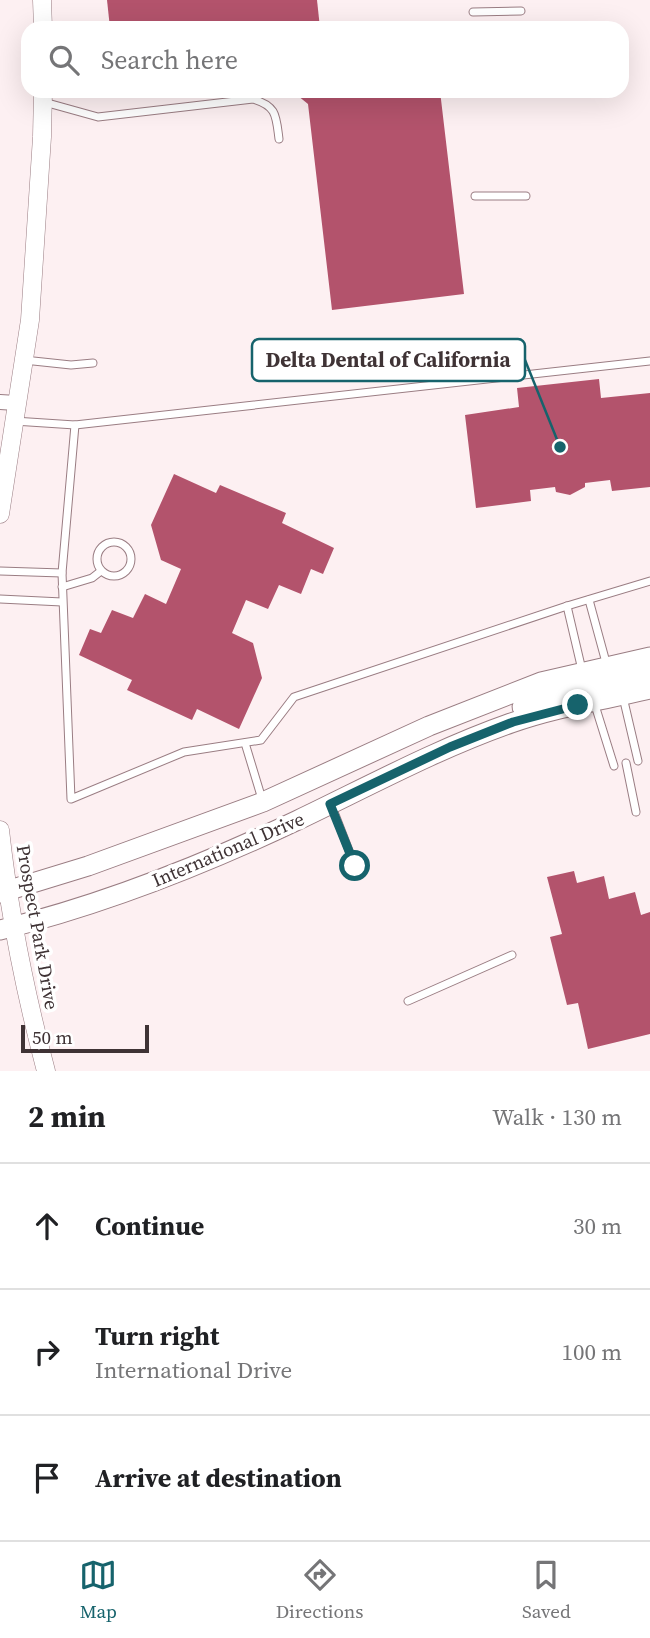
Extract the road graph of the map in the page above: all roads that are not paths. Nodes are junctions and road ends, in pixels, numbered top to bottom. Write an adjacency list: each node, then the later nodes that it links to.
1 (42, 0): 4 (street)
2 (521, 11): 3 (lane)
3 (473, 12)
4 (43, 21)
5 (43, 98): 10 (street)
6 (48, 98): 7 (lane)
7 (279, 139)
8 (475, 196): 9 (lane)
9 (526, 196)
10 (23, 360): 12 (lane); 13 (street)
11 (650, 362): 14 (lane)
12 (93, 363)
13 (8, 417): 14 (lane); 15 (street)
14 (75, 425): 18 (lane)
15 (0, 514)
16 (0, 570): 18 (lane)
17 (101, 572): 17 (lane); 20 (lane)
18 (62, 573): 20 (lane)
19 (650, 582): 22 (lane)
20 (62, 587): 23 (lane)
21 (0, 599): 23 (lane)
22 (589, 600): 24 (lane); 26 (lane)
23 (62, 601): 33 (lane)
24 (567, 606): 28 (lane); 33 (lane)
25 (650, 657): 26 (main road, International Drive)
26 (607, 667): 28 (main road, International Drive); 32 (main road)
27 (650, 670): 31 (main road)
28 (583, 673): 37 (main road, International Drive)
29 (650, 689): 30 (main road, International Drive)
30 (622, 695): 31 (main road, International Drive); 34 (lane)
31 (594, 701): 32 (main road, International Drive); 36 (lane)
32 (462, 742): 38 (main road, International Drive)
33 (245, 743): 37 (lane)
34 (638, 761)
35 (626, 763): 39 (lane)
36 (614, 766)
37 (263, 802): 42 (main road, International Drive)
38 (330, 804): 41 (lane); 43 (main road, International Drive)
39 (636, 812)
40 (0, 831): 42 (street, Prospect Park Drive)
41 (355, 866)
42 (4, 892): 43 (street, Prospect Park Drive)
43 (7, 928): 46 (street, Prospect Park Drive)
44 (512, 955): 45 (lane)
45 (408, 1001)
46 (46, 1071)

